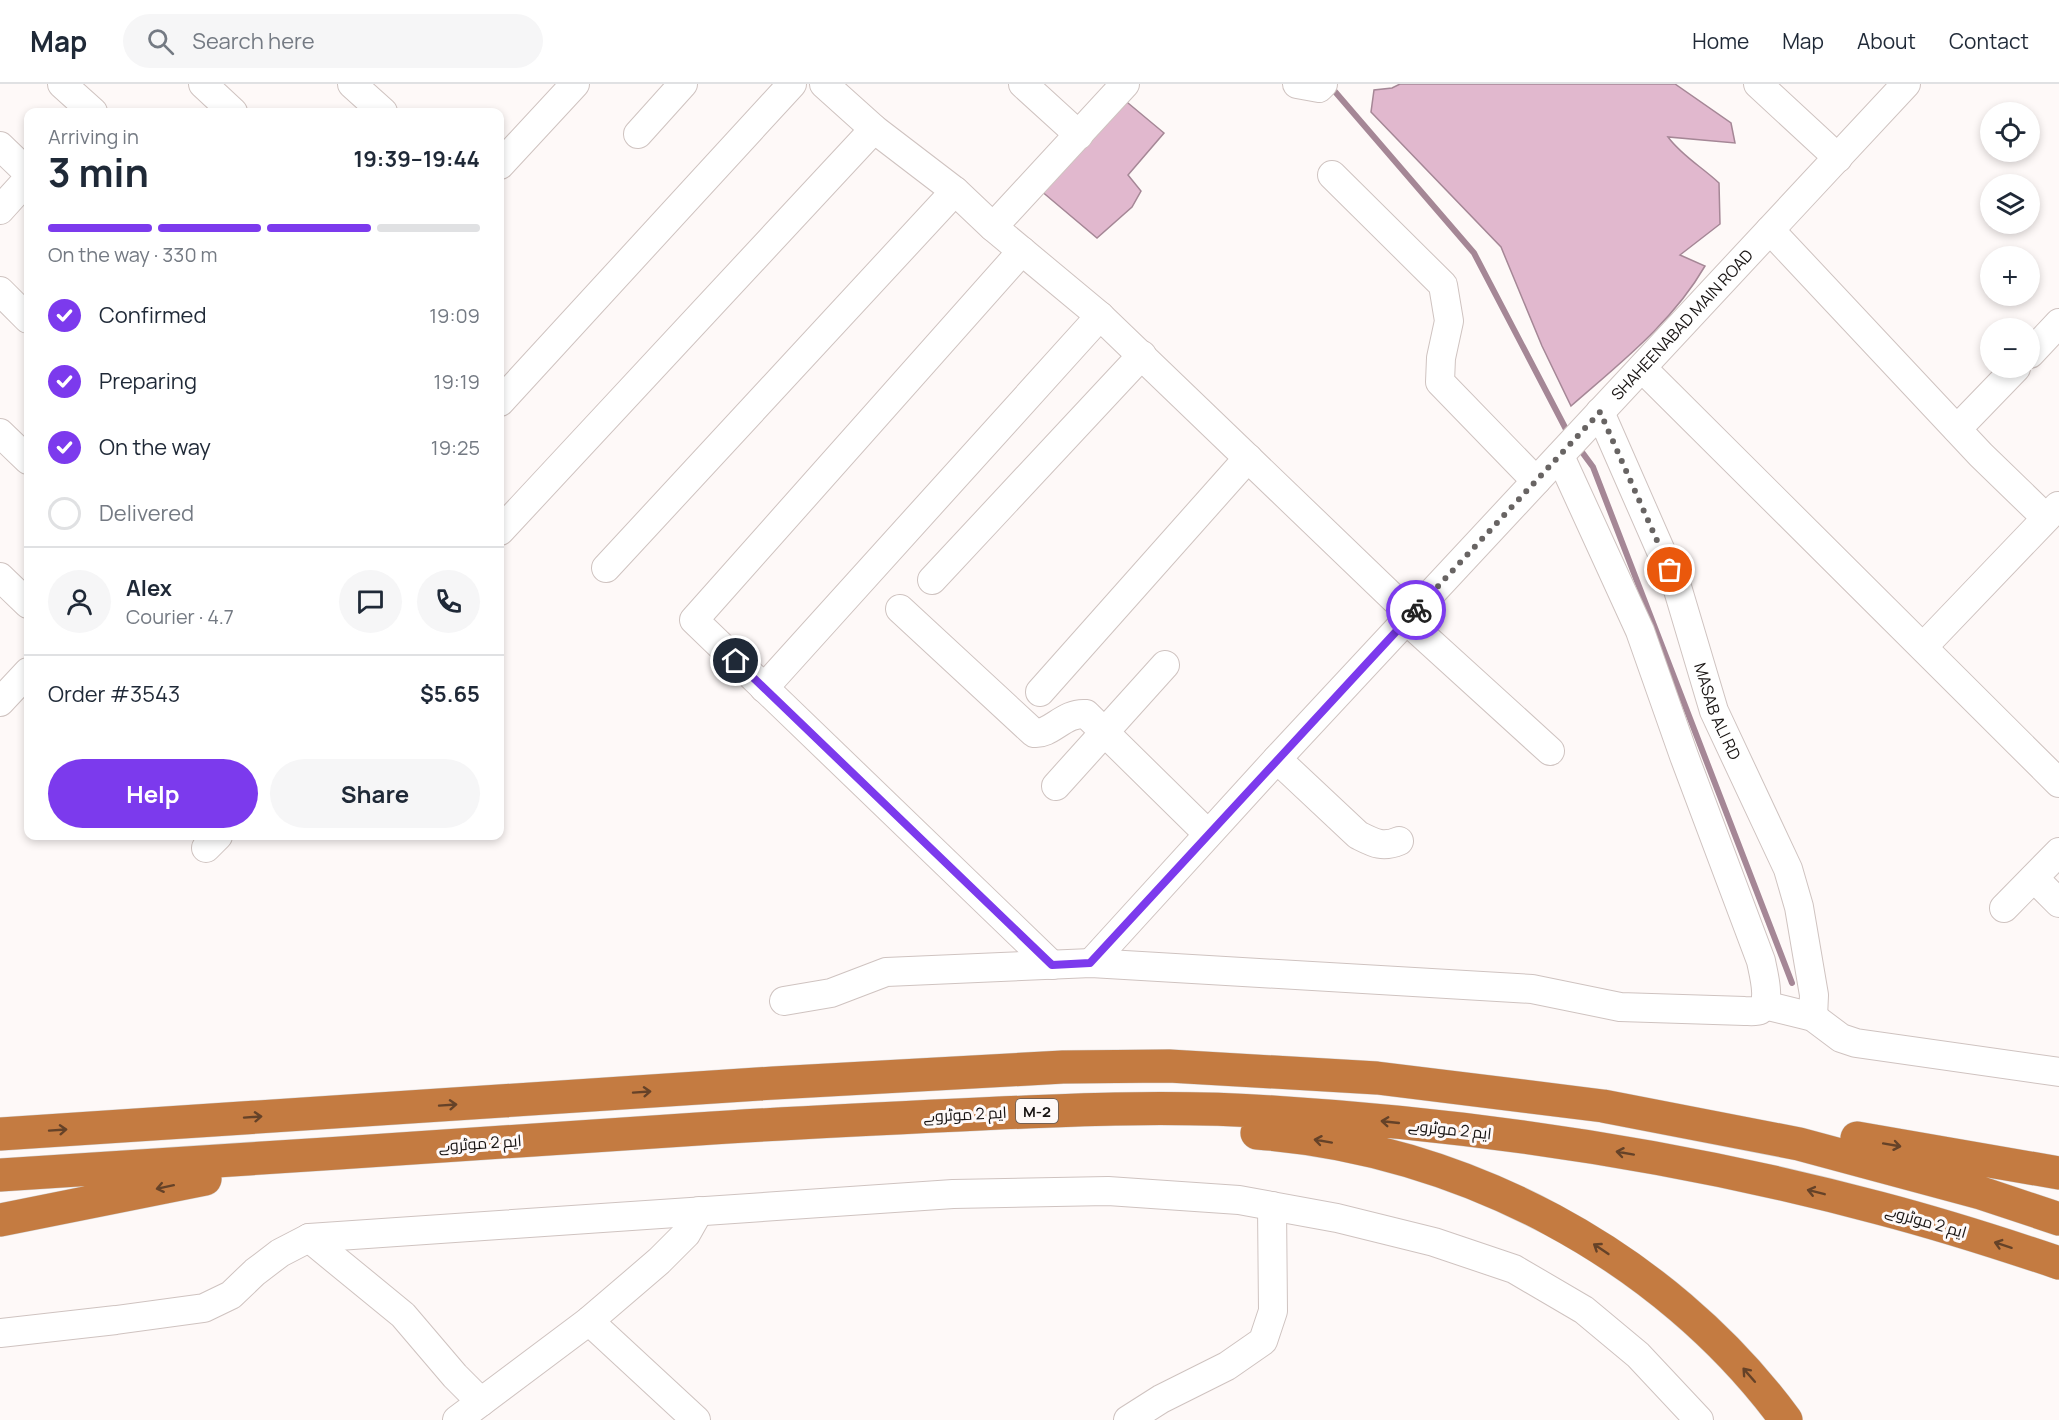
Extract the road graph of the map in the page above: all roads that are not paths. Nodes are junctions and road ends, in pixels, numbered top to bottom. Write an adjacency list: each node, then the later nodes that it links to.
1 (62, 84): 12 (street)
2 (203, 84): 13 (street)
3 (352, 84): 14 (street)
4 (575, 84): 20 (street)
5 (683, 84): 16 (street)
6 (792, 84): 37 (street)
7 (824, 84): 15 (street)
8 (1023, 84): 17 (street)
9 (1125, 84): 17 (street)
10 (1758, 84): 19 (street)
11 (1893, 89): 19 (street, SHAHEENABAD MAIN ROAD)
12 (89, 108)
13 (229, 108)
14 (379, 108)
15 (874, 129): 24 (street); 44 (street)
16 (638, 134)
17 (1079, 135): 26 (street)
18 (0, 146): 21 (street)
19 (1838, 158): 27 (street, SHAHEENABAD MAIN ROAD)
20 (504, 161)
21 (24, 169)
22 (1332, 175): 42 (street)
23 (24, 184): 25 (street)
24 (955, 191): 26 (street); 45 (street)
25 (0, 210)
26 (993, 226): 28 (street)
27 (1770, 230): 35 (street, SHAHEENABAD MAIN ROAD); 39 (street)
28 (1022, 251): 31 (street); 54 (street)
29 (0, 291): 30 (street)
30 (24, 315)
31 (1100, 316): 34 (street); 54 (street)
32 (2059, 323): 33 (street)
33 (2040, 343)
34 (1142, 355): 41 (street); 47 (street)
35 (1642, 368): 38 (street, SHAHEENABAD MAIN ROAD); 51 (street)
36 (2006, 378): 39 (street)
37 (504, 398)
38 (1600, 412): 40 (street, SHAHEENABAD MAIN ROAD); 72 (street, MASAB ALI RD)
39 (1957, 429): 43 (street)
40 (1560, 456): 42 (street, SHAHEENABAD MAIN ROAD); 71 (street)
41 (1248, 458): 50 (street); 55 (street)
42 (1536, 481): 50 (street, SHAHEENABAD MAIN ROAD)
43 (2052, 511): 51 (street)
44 (504, 527)
45 (606, 568)
46 (0, 577): 48 (street)
47 (932, 580)
48 (24, 600)
49 (900, 609): 57 (street)
50 (1408, 618): 58 (street); 59 (street, SHAHEENABAD MAIN ROAD)
51 (1923, 647): 60 (street)
52 (1165, 665): 57 (street)
53 (24, 676): 56 (street)
54 (764, 688): 69 (street)
55 (1040, 692)
56 (1, 700)
57 (1106, 731): 61 (street); 62 (street)
58 (1550, 751)
59 (1276, 759): 62 (street, SHAHEENABAD MAIN ROAD); 63 (street)
60 (2059, 783)
61 (1056, 786)
62 (1209, 834): 68 (street, SHAHEENABAD MAIN ROAD)
63 (1399, 841)
64 (2059, 852): 65 (street)
65 (2034, 878): 66 (street); 67 (street)
66 (2059, 903)
67 (2004, 908)
68 (1090, 963): 69 (street); 71 (street)
69 (1052, 965): 70 (street)
70 (784, 1000)
71 (1764, 1005): 72 (street)
72 (1813, 1017): 74 (street)
73 (1273, 1071): 76 (highway, one-way to 73); 78 (highway, one-way to 78); 82 (highway)
74 (2059, 1072)
75 (777, 1124): 77 (highway, ایم 2 موٹروے / M-2); 85 (highway, ایم 2 موٹروے / M-2, one-way to 75); 93 (highway, one-way to 75)
76 (0, 1134)
77 (346, 1152): 79 (highway, ایم 2 موٹروے / M-2); 83 (highway, one-way to 83)
78 (2059, 1173)
79 (0, 1175)
80 (1272, 1206): 81 (street); 91 (street); 92 (street)
81 (699, 1211): 84 (street); 86 (street)
82 (2059, 1219)
83 (0, 1220)
84 (309, 1238): 87 (street); 88 (street)
85 (2059, 1263)
86 (590, 1321): 88 (street); 90 (street)
87 (0, 1333)
88 (481, 1402): 89 (street)
89 (457, 1420)
90 (696, 1420)
91 (1128, 1420)
92 (1699, 1420)
93 (1786, 1420)

